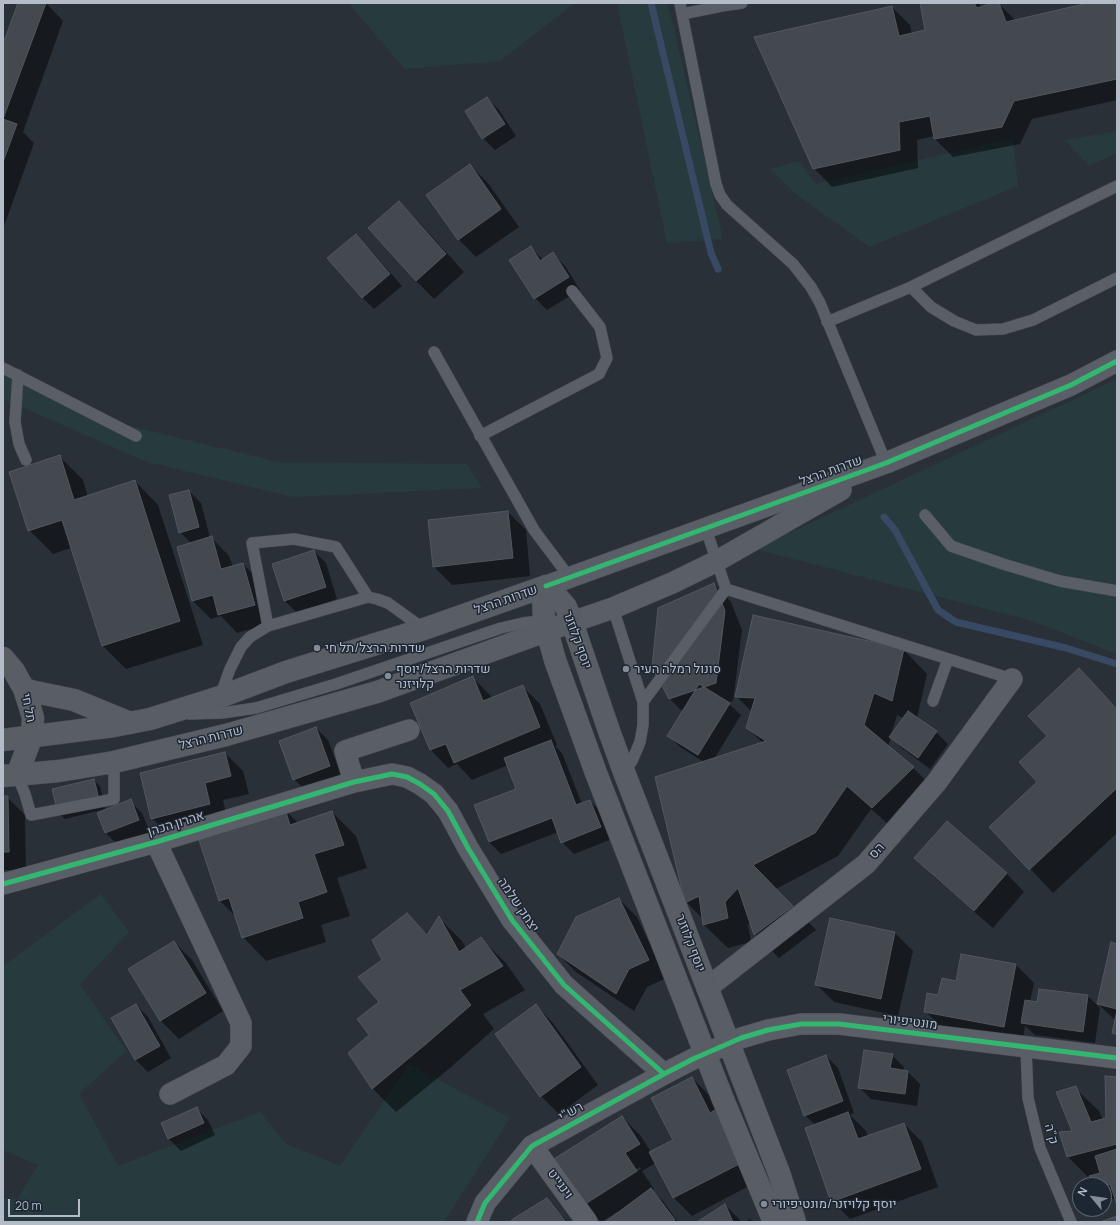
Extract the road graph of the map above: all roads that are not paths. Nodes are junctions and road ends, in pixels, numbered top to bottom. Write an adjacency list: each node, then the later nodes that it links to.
1 (680, 3): 3 (lane)
2 (742, 3): 3 (lane)
3 (682, 14): 8 (lane)
4 (1117, 186): 6 (lane)
5 (1117, 278): 6 (lane)
6 (911, 287): 8 (lane)
7 (572, 291): 14 (lane)
8 (827, 322): 16 (lane)
9 (434, 352): 14 (lane)
10 (1117, 361): 16 (street, שדרות הרצל)
11 (3, 368): 12 (lane)
12 (18, 375): 13 (lane); 15 (lane)
13 (136, 436)
14 (480, 436): 20 (lane)
15 (26, 460)
16 (886, 463): 18 (street, שדרות הרצל); 19 (street, שדרות הרצל)
17 (925, 515): 23 (lane)
18 (706, 529): 19 (lane); 20 (street, שדרות הרצל)
19 (717, 561): 22 (lane); 25 (street, שדרות הרצל)
20 (570, 578): 21 (street, שדרות הרצל)
21 (546, 586): 26 (main road, יוסף קלוזנר); 28 (main road, יוסף קלוזנר); 29 (main road, שדרות הרצל)
22 (726, 589): 31 (lane); 36 (lane)
23 (1117, 592)
24 (368, 597): 27 (lane); 27 (lane); 29 (lane)
25 (613, 608): 26 (street, שדרות הרצל); 36 (lane)
26 (572, 622): 28 (main road, שדרות הרצל); 44 (main road, יוסף קלוזנר)
27 (268, 626): 34 (lane)
28 (545, 626): 37 (lane, שדרות הרצל); 43 (main road, שדרות הרצל); 52 (main road, יוסף קלוזנר)
29 (424, 629): 34 (main road, שדרות הרצל)
30 (3, 658): 33 (main road, תל חי)
31 (948, 659): 32 (lane); 35 (lane)
32 (1012, 679): 49 (street, הס)
33 (24, 689): 38 (main road); 40 (main road, תל חי)
34 (220, 697): 37 (main road, שדרות הרצל)
35 (934, 701)
36 (643, 702): 44 (lane)
37 (168, 713): 38 (main road, שדרות הרצל)
38 (130, 723): 40 (main road, שדרות הרצל)
39 (409, 730): 46 (street)
40 (32, 736): 41 (main road, שדרות הרצל); 45 (main road, תל חי)
41 (3, 740)
42 (3, 744): 45 (main road)
43 (114, 762): 45 (main road, שדרות הרצל); 45 (lane)
44 (624, 772): 49 (main road, יוסף קלוזנר)
45 (10, 775)
46 (354, 782): 47 (street, אהרון הכהן); 54 (street, יצחק שלמה)
47 (156, 842): 48 (street, אהרון הכהן); 55 (street)
48 (3, 884)
49 (706, 988): 50 (main road, יוסף קלוזנר)
50 (728, 1043): 51 (street, מונטיפיורי); 52 (street, מונטיפיורי); 60 (main road, יוסף קלוזנר)
51 (1026, 1048): 53 (street, מונטיפיורי); 61 (lane, ק"ה)
52 (705, 1053): 54 (street, רש"י); 59 (main road, יוסף קלוזנר)
53 (1117, 1058)
54 (664, 1074): 56 (street, רש"י)
55 (170, 1094)
56 (532, 1146): 57 (street, רש"י); 58 (street, וינגייט)
57 (477, 1222)
58 (587, 1222)
59 (774, 1222)
60 (795, 1222)
61 (1071, 1222)

